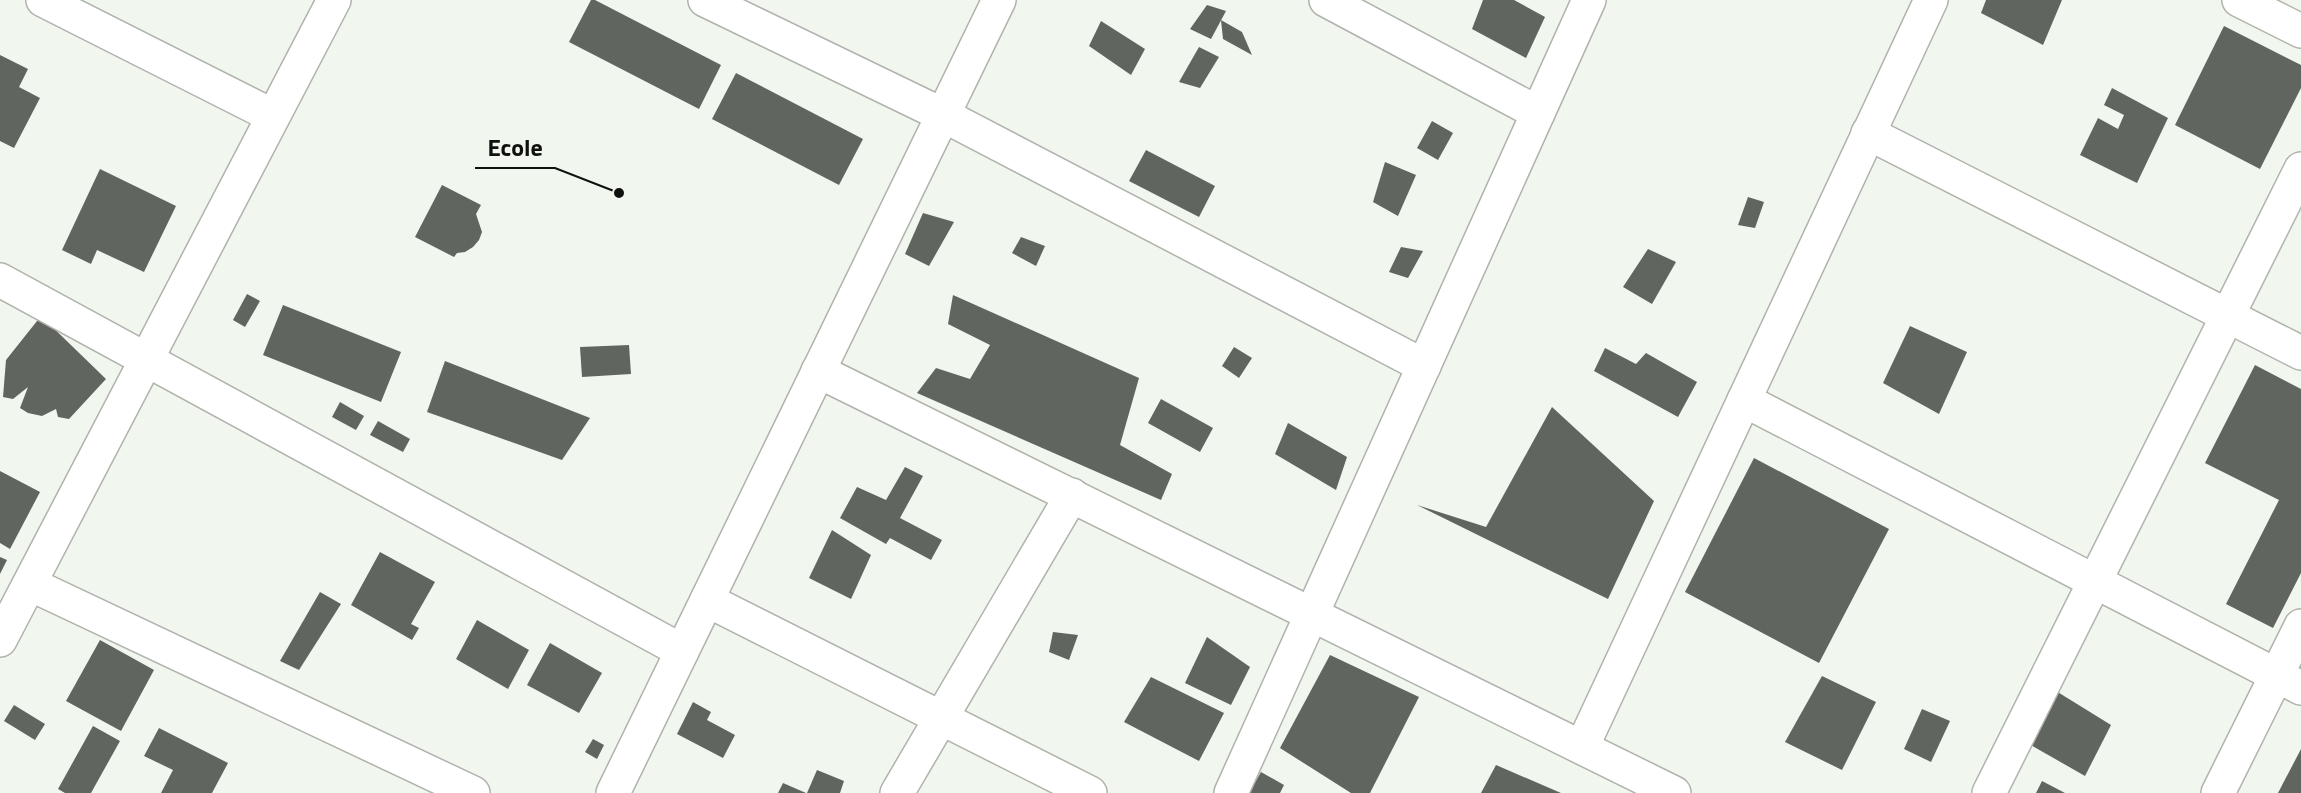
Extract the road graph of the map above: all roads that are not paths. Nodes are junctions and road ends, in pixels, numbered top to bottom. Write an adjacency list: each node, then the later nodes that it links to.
1 (43, 0): 12 (street)
2 (334, 0): 12 (street)
3 (705, 0): 11 (street)
4 (999, 0): 11 (street)
5 (1326, 0): 10 (street)
6 (1589, 0): 10 (street)
7 (1931, 0): 13 (street)
8 (2239, 0): 9 (street)
9 (2301, 31)
10 (1538, 113): 19 (street)
11 (943, 115): 19 (street); 20 (street)
12 (273, 116): 18 (street)
13 (1868, 133): 16 (street); 21 (street)
14 (2301, 169): 16 (street)
15 (0, 280): 18 (street)
16 (2228, 316): 17 (street); 23 (street)
17 (2301, 353)
18 (146, 360): 24 (street); 29 (street)
19 (1424, 366): 26 (street)
20 (818, 371): 22 (street); 25 (street)
21 (1744, 400): 23 (street); 32 (street)
22 (1072, 495): 26 (street); 31 (street)
23 (2095, 581): 30 (street); 39 (street)
24 (30, 584): 28 (street); 33 (street)
25 (707, 600): 29 (street); 31 (street)
26 (1312, 614): 32 (street); 37 (street)
27 (2301, 626): 30 (street)
28 (0, 640)
29 (682, 651): 34 (street)
30 (2289, 681): 40 (street)
31 (941, 718): 35 (street); 36 (street)
32 (1582, 747): 38 (street)
33 (473, 793)
34 (613, 793)
35 (897, 793)
36 (1090, 793)
37 (1231, 793)
38 (1674, 793)
39 (1989, 793)
40 (2218, 793)

